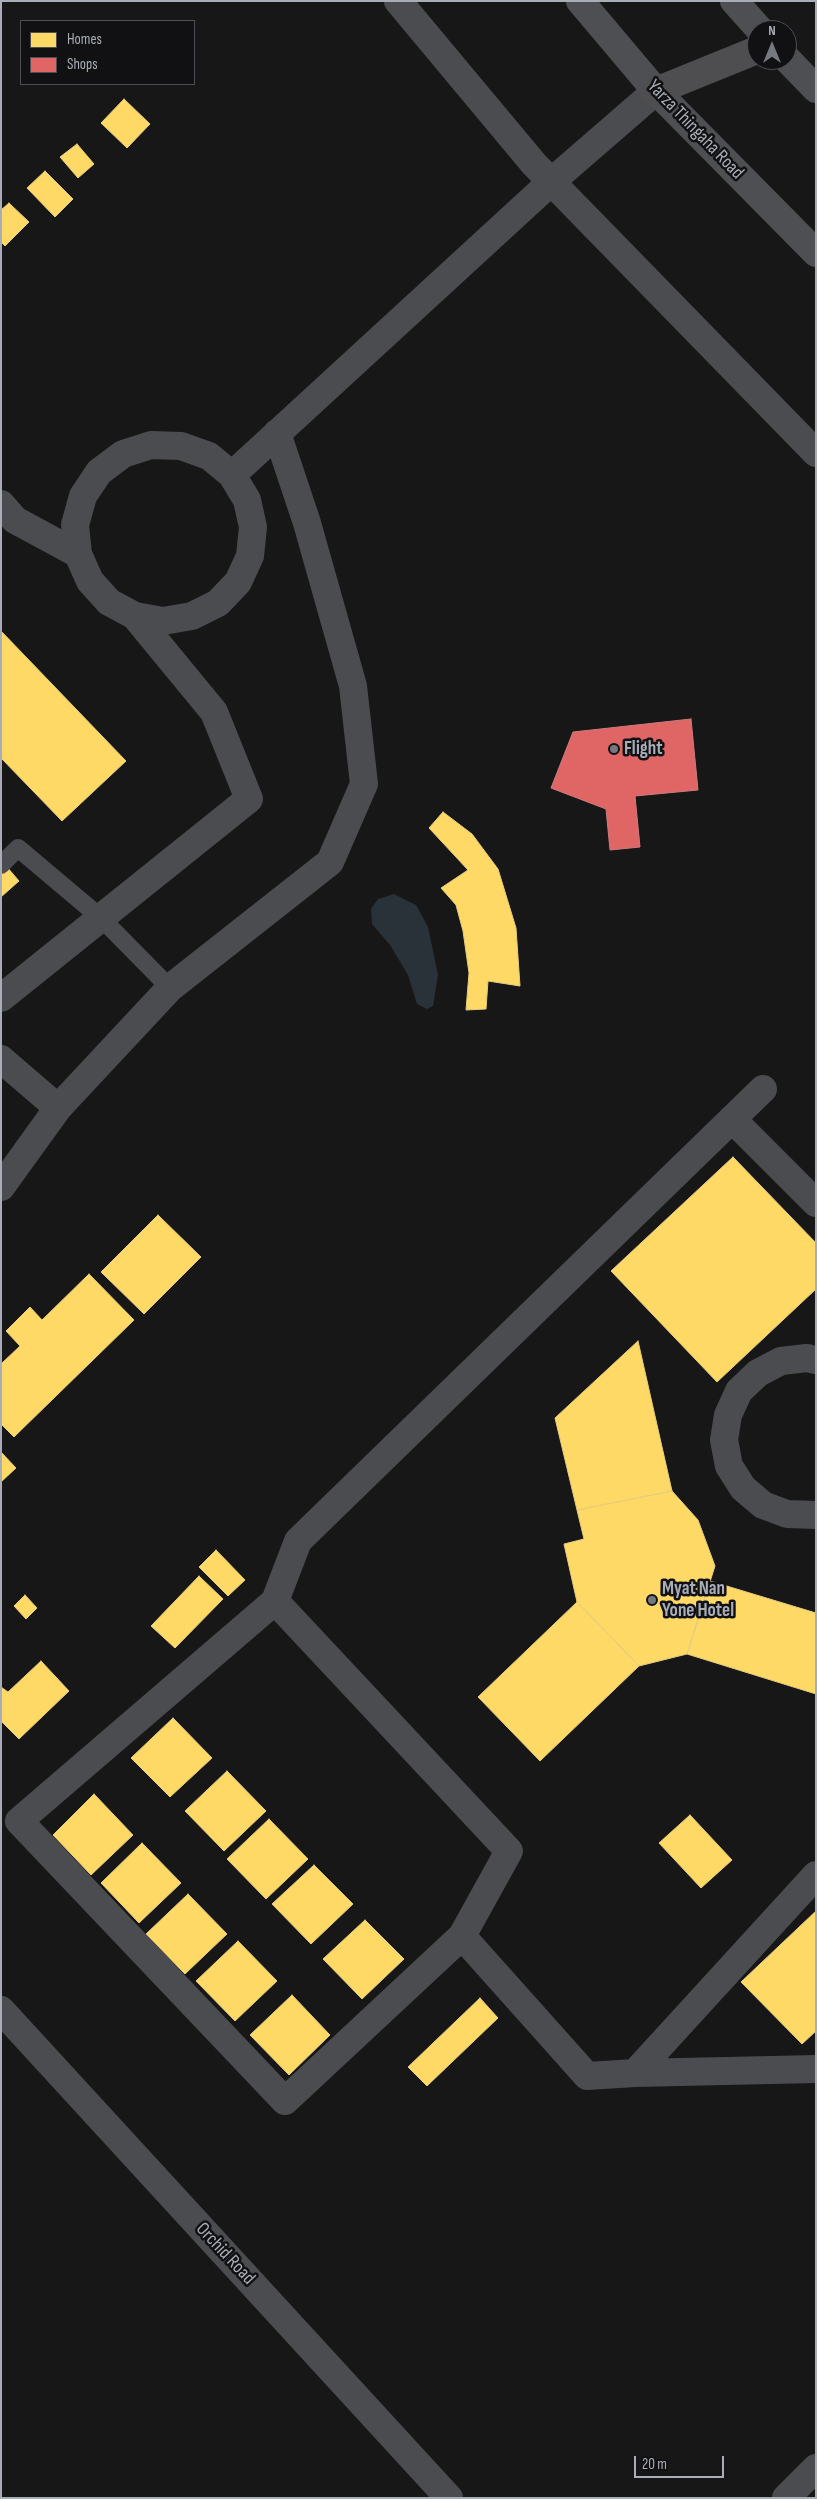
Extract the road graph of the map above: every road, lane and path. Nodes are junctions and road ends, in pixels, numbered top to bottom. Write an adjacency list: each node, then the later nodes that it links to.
1 (398, 1): 9 (street)
2 (580, 1): 8 (main road, Yarza Thingaha Road)
3 (734, 1): 4 (main road)
4 (751, 20)
5 (747, 54): 8 (highway)
6 (797, 69): 7 (main road)
7 (816, 89)
8 (656, 91): 9 (street); 10 (main road, Yarza Thingaha Road)
9 (551, 182): 11 (street); 12 (street)
10 (816, 253)
11 (277, 433): 13 (street); 19 (street)
12 (816, 453)
13 (232, 475): 15 (street); 16 (street)
14 (1, 504): 15 (street)
15 (78, 554): 16 (street)
16 (134, 616): 18 (street)
17 (1, 865): 18 (lane)
18 (101, 918): 19 (lane); 20 (street)
19 (170, 988): 23 (street)
20 (1, 998)
21 (1, 1059): 23 (street)
22 (763, 1089): 24 (street)
23 (58, 1108): 25 (street)
24 (732, 1119): 26 (street); 29 (street)
25 (1, 1187)
26 (816, 1203)
27 (816, 1360): 28 (street)
28 (816, 1514)
29 (275, 1601): 31 (street); 31 (street)
30 (816, 1875): 34 (street)
31 (462, 1936): 34 (street)
32 (1, 2010): 36 (street, Orchid Road)
33 (816, 2069): 34 (street)
34 (635, 2073)
35 (816, 2468): 37 (street)
36 (449, 2498)
37 (786, 2498)

